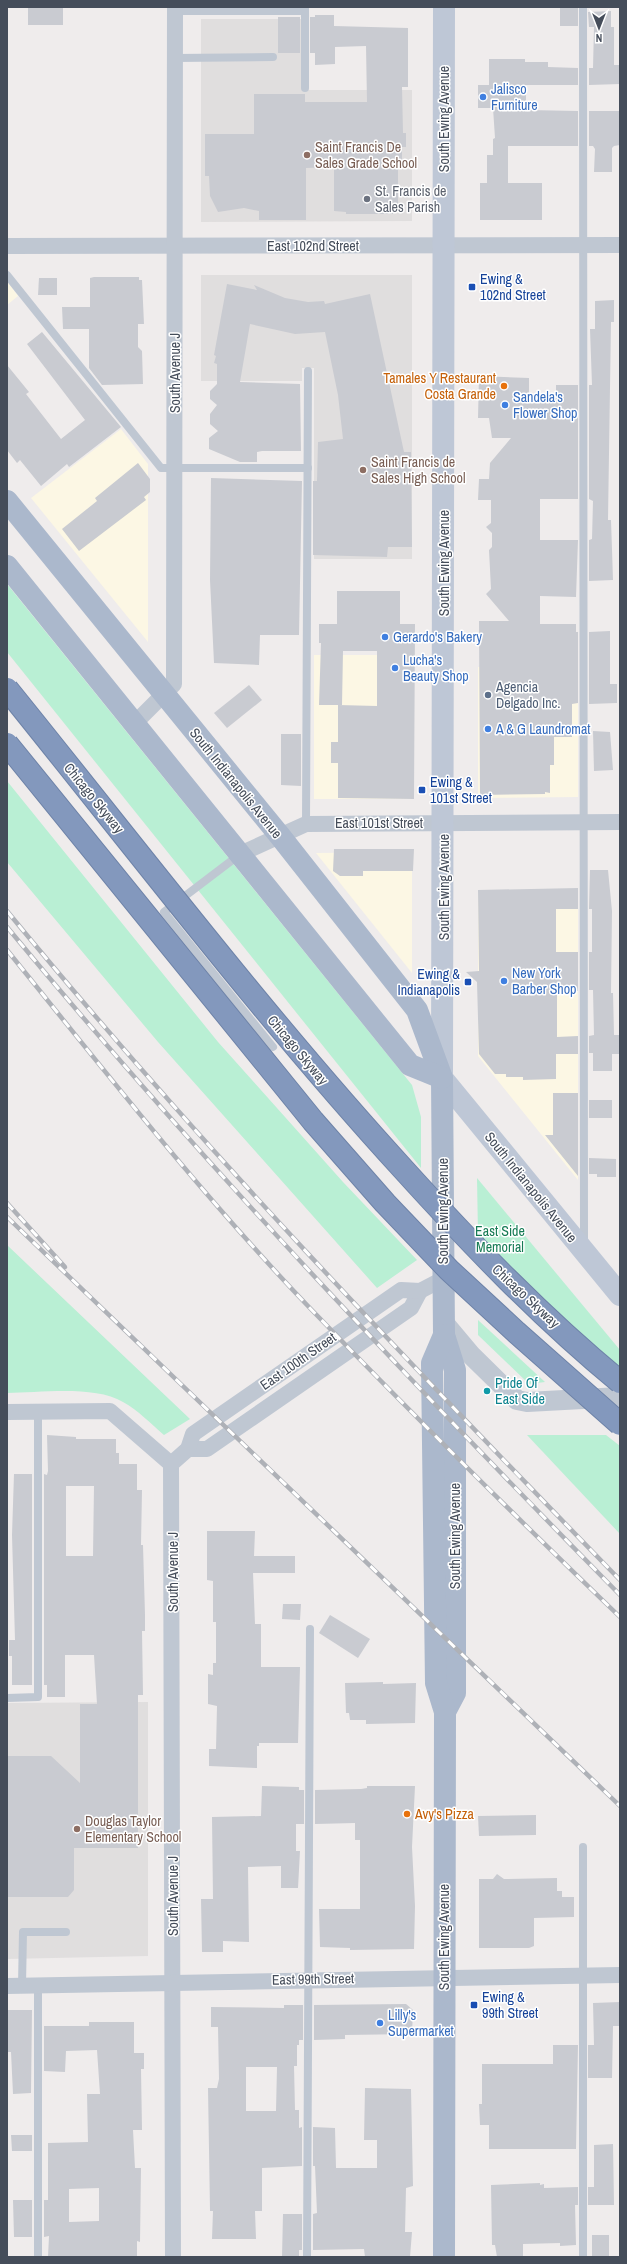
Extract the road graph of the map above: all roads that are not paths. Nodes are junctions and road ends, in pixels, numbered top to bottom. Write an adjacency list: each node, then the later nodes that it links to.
1 (444, 7): 12 (main road, South Ewing Avenue)
2 (583, 7): 8 (lane)
3 (175, 9): 4 (lane); 6 (street, South Avenue J)
4 (305, 9): 7 (lane)
5 (273, 57): 6 (lane)
6 (175, 58): 11 (street, South Avenue J)
7 (305, 88)
8 (584, 245): 9 (street, East 102nd Street); 12 (street, East 102nd Street); 23 (lane)
9 (620, 245)
10 (7, 246): 11 (street, East 102nd Street)
11 (175, 246): 12 (street, East 102nd Street); 15 (street, South Avenue J)
12 (444, 246): 25 (main road, South Ewing Avenue)
13 (7, 275): 15 (lane)
14 (308, 371): 16 (lane)
15 (175, 468): 16 (lane); 20 (street, South Avenue J)
16 (308, 468): 26 (lane)
17 (7, 501): 20 (main road, South Indianapolis Avenue)
18 (7, 566): 21 (main road, South Indianapolis Avenue)
19 (7, 689): 35 (highway, Chicago Skyway, bridge)
20 (164, 694): 21 (street, South Avenue J); 27 (main road, South Indianapolis Avenue)
21 (135, 723): 28 (main road, South Indianapolis Avenue)
22 (7, 744): 39 (highway, bridge)
23 (583, 822): 24 (street, East 101st Street); 25 (street, East 101st Street); 31 (lane)
24 (620, 822)
25 (444, 823): 26 (street, East 101st Street); 30 (main road, South Ewing Avenue)
26 (306, 824): 27 (street, East 101st Street)
27 (280, 836): 28 (street, East 101st Street); 30 (main road, South Indianapolis Avenue)
28 (240, 854): 29 (lane); 30 (main road, South Indianapolis Avenue)
29 (273, 1047)
30 (442, 1078): 31 (main road, South Indianapolis Avenue); 32 (main road, South Ewing Avenue)
31 (584, 1252): 33 (main road, South Indianapolis Avenue)
32 (443, 1279): 34 (main road, South Ewing Avenue); 40 (street, East 100th Street)
33 (620, 1295)
34 (445, 1329): 36 (street); 47 (main road, South Ewing Avenue)
35 (620, 1382)
36 (620, 1397)
37 (38, 1411): 38 (street); 40 (street); 42 (lane)
38 (7, 1412)
39 (620, 1424)
40 (171, 1464): 49 (street, South Avenue J)
41 (310, 1629): 48 (lane)
42 (7, 1698)
43 (583, 1846): 45 (lane)
44 (66, 1932): 51 (lane)
45 (583, 1975): 46 (street, East 99th Street); 47 (street, East 99th Street); 56 (lane)
46 (620, 1975)
47 (444, 1977): 48 (street, East 99th Street); 55 (main road, South Ewing Avenue)
48 (307, 1980): 49 (street, East 99th Street); 54 (lane)
49 (173, 1982): 50 (street, East 99th Street); 53 (street, South Avenue J)
50 (38, 1985): 51 (street, East 99th Street); 52 (lane)
51 (14, 1986)
52 (38, 2257)
53 (173, 2257)
54 (307, 2257)
55 (444, 2257)
56 (583, 2257)

